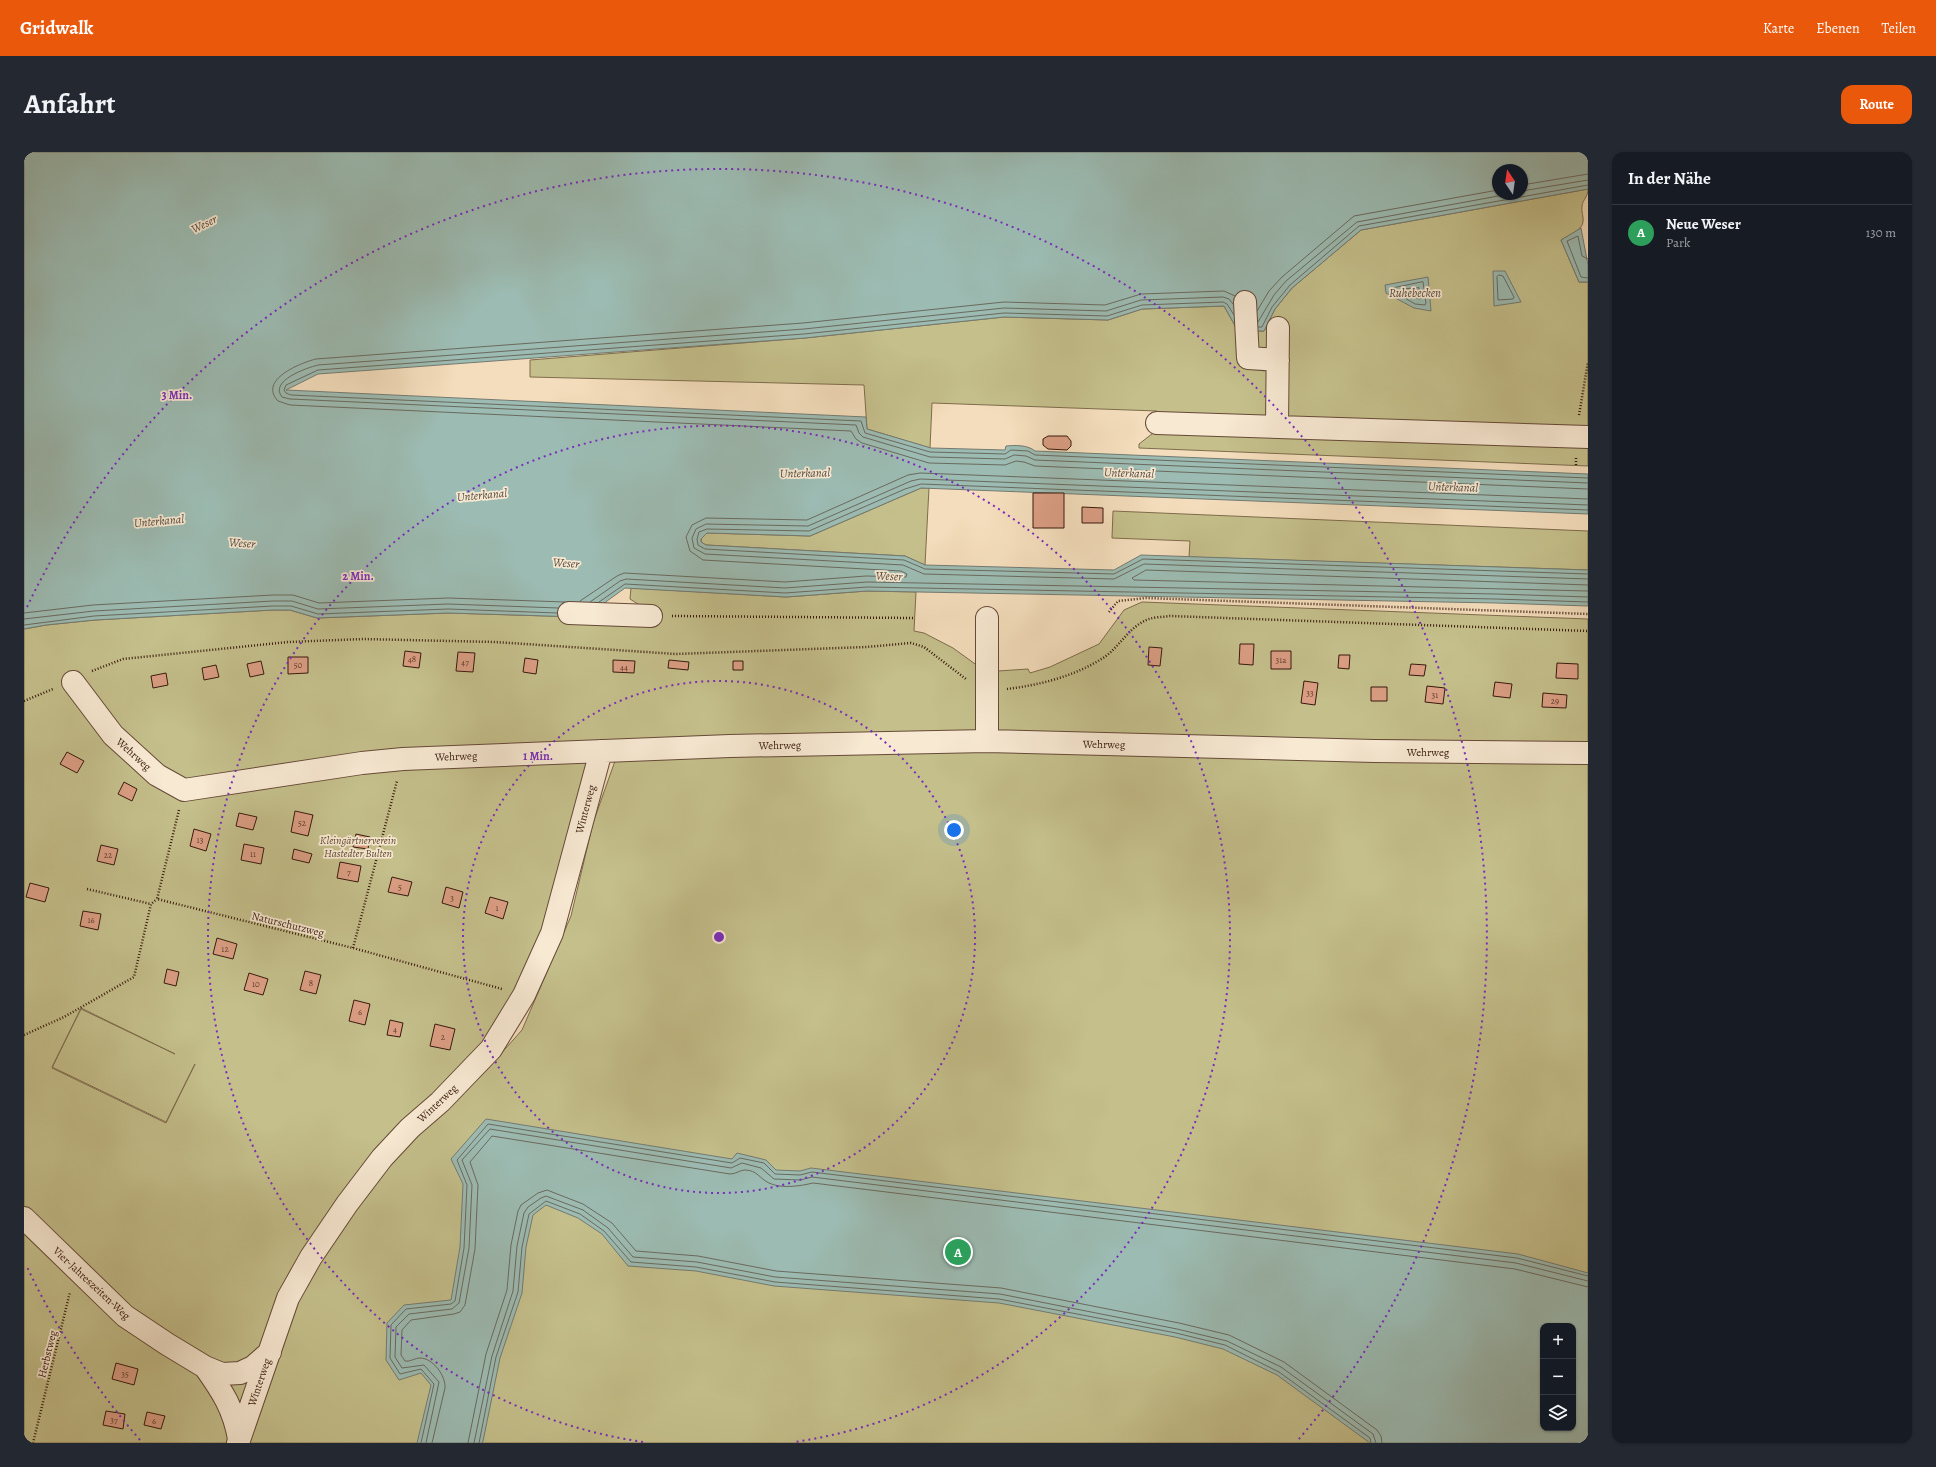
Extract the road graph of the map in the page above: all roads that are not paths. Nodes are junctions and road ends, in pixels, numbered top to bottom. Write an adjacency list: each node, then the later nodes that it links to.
1 (1245, 302): 3 (street)
2 (1278, 328): 3 (street)
3 (1278, 360): 5 (street)
4 (1157, 423): 5 (street)
5 (1277, 426): 6 (street)
6 (1588, 437)
7 (569, 613): 8 (street)
8 (651, 616)
9 (987, 618): 11 (street)
10 (73, 682): 12 (street, Wehrweg)
11 (987, 741): 12 (street, Wehrweg); 13 (street, Wehrweg)
12 (601, 751): 15 (street, Winterweg)
13 (1588, 753)
14 (24, 1218): 16 (street, Vier-Jahreszeiten-Weg)
15 (270, 1352): 16 (street, Vier-Jahreszeiten-Weg); 17 (street, Winterweg)
16 (205, 1367): 17 (street, Winterweg)
17 (239, 1441)

